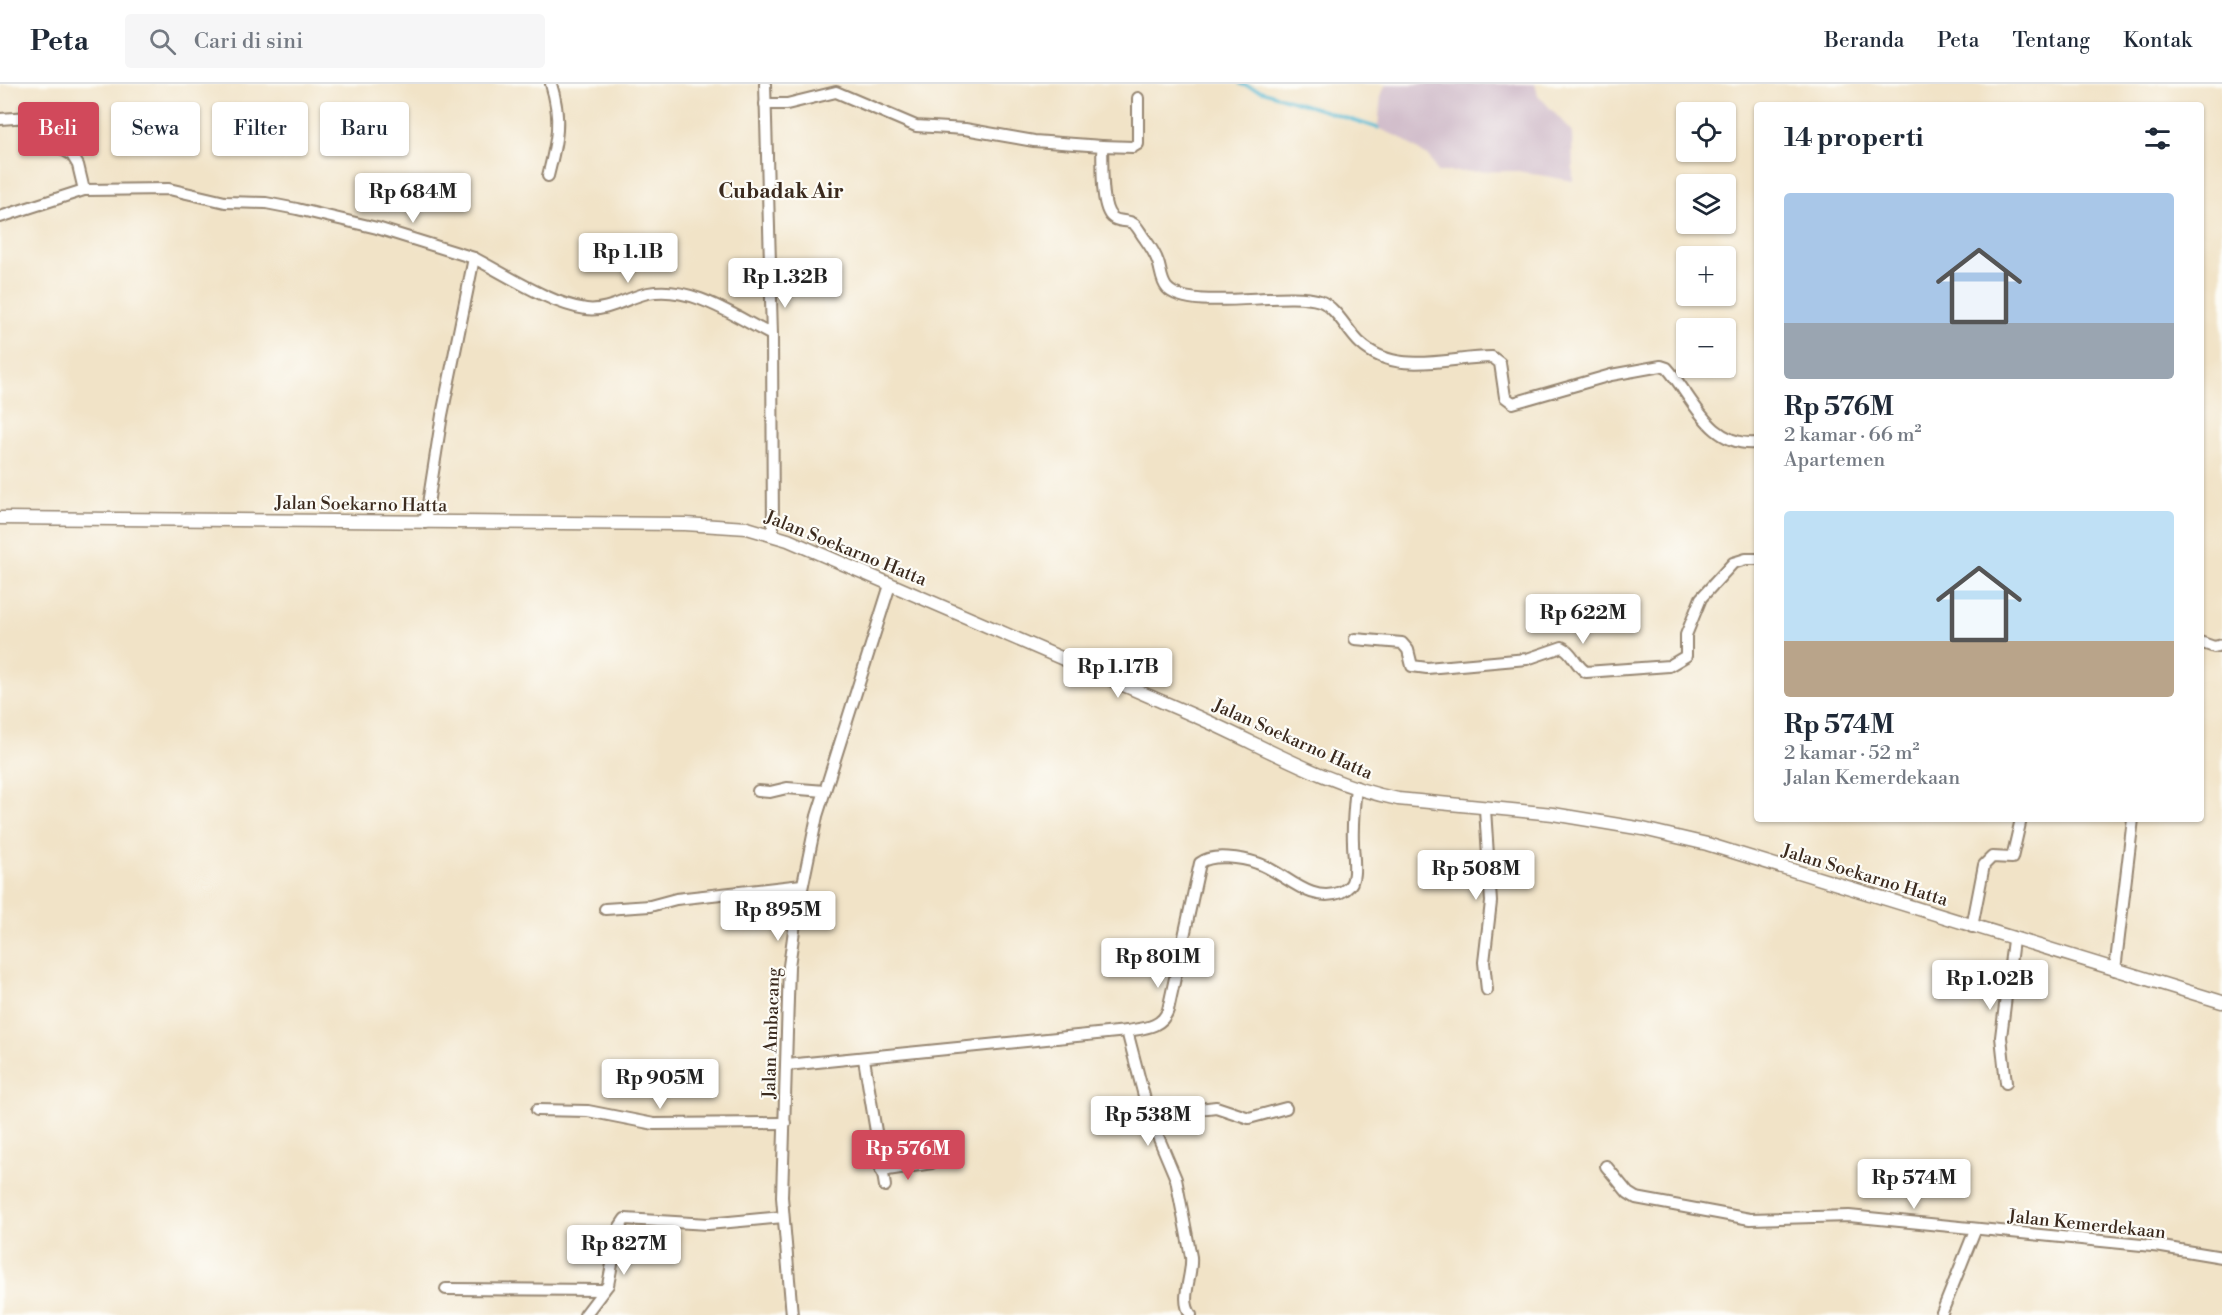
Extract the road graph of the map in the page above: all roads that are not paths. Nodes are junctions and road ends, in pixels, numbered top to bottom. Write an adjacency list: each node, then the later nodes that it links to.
1 (551, 84): 7 (street)
2 (765, 84): 4 (street)
3 (1138, 98): 6 (street)
4 (765, 104): 6 (street); 11 (street)
5 (0, 119): 8 (street)
6 (1102, 146): 12 (street)
7 (548, 176)
8 (84, 189): 9 (street); 10 (street)
9 (0, 217)
10 (474, 258): 11 (street); 14 (street)
11 (772, 335): 15 (street)
12 (1754, 443)
13 (0, 518): 14 (street, Jalan Soekarno Hatta)
14 (425, 523): 15 (street, Jalan Soekarno Hatta)
15 (773, 534): 17 (street, Jalan Soekarno Hatta)
16 (1754, 559): 18 (street)
17 (890, 585): 21 (street, Jalan Soekarno Hatta); 23 (street, Jalan Ambacang)
18 (1355, 639)
19 (2204, 643): 20 (street)
20 (2222, 645)
21 (1356, 787): 24 (street, Jalan Soekarno Hatta); 34 (street)
22 (758, 791): 23 (street)
23 (825, 791): 27 (street, Jalan Ambacang)
24 (1485, 809): 29 (street, Jalan Soekarno Hatta); 32 (street)
25 (2020, 822): 29 (street)
26 (2133, 822): 31 (street)
27 (802, 885): 28 (street); 36 (street, Jalan Ambacang)
28 (605, 909)
29 (1972, 927): 30 (street, Jalan Soekarno Hatta)
30 (2013, 940): 31 (street, Jalan Soekarno Hatta); 37 (street)
31 (2115, 970): 33 (street, Jalan Soekarno Hatta)
32 (1487, 990)
33 (2222, 1002)
34 (1127, 1031): 35 (street); 40 (street)
35 (864, 1059): 36 (street); 44 (street)
36 (787, 1065): 41 (street, Jalan Ambacang)
37 (2006, 1083)
38 (1286, 1108): 40 (street)
39 (537, 1110): 41 (street)
40 (1149, 1115): 53 (street)
41 (785, 1123): 46 (street, Jalan Ambacang)
42 (932, 1163): 44 (street)
43 (1606, 1166): 47 (street, Jalan Kemerdekaan)
44 (881, 1171): 45 (street)
45 (885, 1186)
46 (783, 1217): 50 (street); 52 (street, Jalan Ambacang)
47 (1975, 1230): 48 (street, Jalan Kemerdekaan); 54 (street)
48 (2222, 1257)
49 (446, 1290): 50 (street)
50 (604, 1290): 51 (street)
51 (585, 1315)
52 (792, 1315)
53 (1191, 1315)
54 (1941, 1315)

